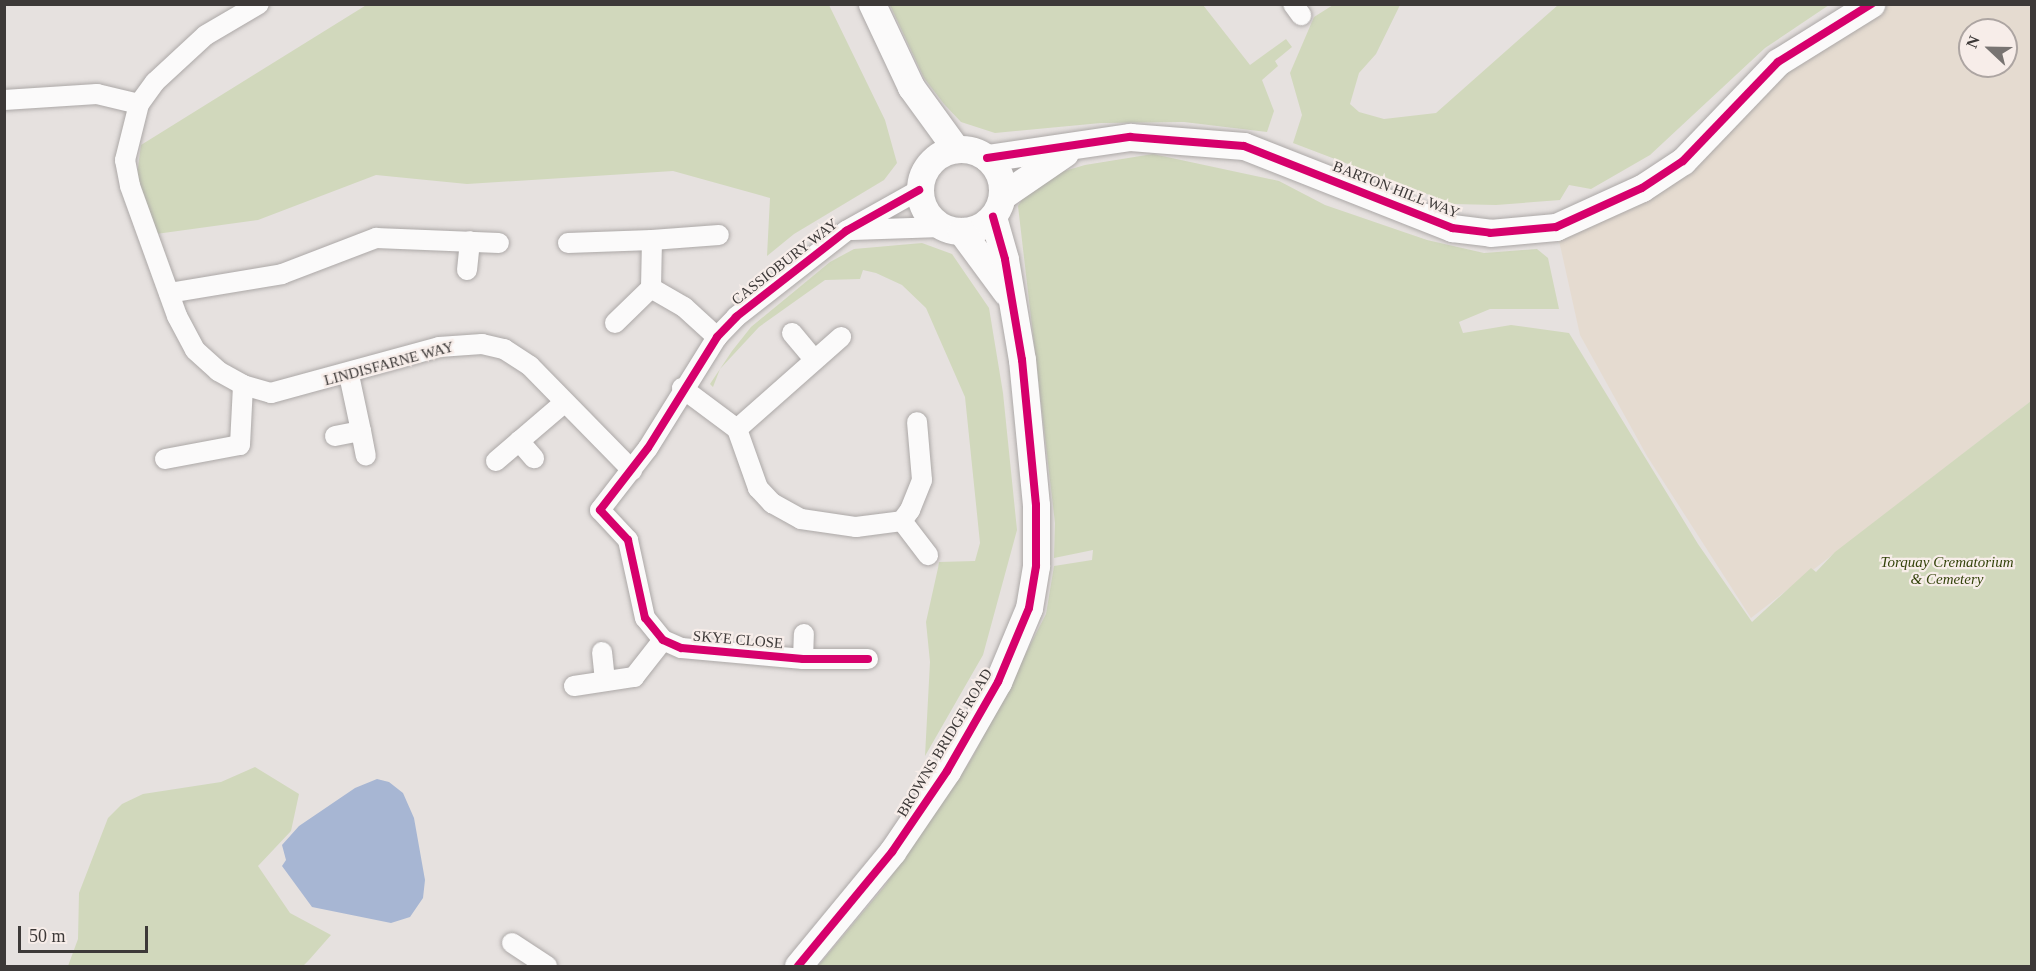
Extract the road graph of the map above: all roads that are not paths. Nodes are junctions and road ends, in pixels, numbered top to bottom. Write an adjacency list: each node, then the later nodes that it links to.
1 (259, 4): 6 (street)
2 (872, 4): 4 (street)
3 (1871, 4): 7 (street, BARTON HILL WAY)
4 (911, 87): 8 (street); 10 (street)
5 (4, 100): 6 (street)
6 (139, 104): 22 (street, LINDISFARNE WAY)
7 (1076, 146): 9 (street, BARTON HILL WAY); 12 (street, BARTON HILL WAY)
8 (956, 149): 9 (street); 10 (street)
9 (987, 158): 12 (street)
10 (930, 162): 11 (street)
11 (920, 190): 13 (street); 14 (street, CASSIOBURY WAY)
12 (997, 206): 13 (street); 23 (street, BROWNS BRIDGE ROAD)
13 (951, 229): 14 (street, CASSIOBURY WAY); 23 (street, BROWNS BRIDGE ROAD)
14 (846, 231): 26 (street, CASSIOBURY WAY)
15 (719, 235): 16 (street)
16 (652, 240): 19 (street); 21 (street)
17 (470, 241): 18 (street); 20 (street); 22 (street)
18 (500, 243)
19 (568, 243)
20 (467, 270)
21 (651, 288): 24 (street); 26 (street)
22 (169, 292): 30 (street, LINDISFARNE WAY)
23 (1012, 301): 54 (street, BROWNS BRIDGE ROAD)
24 (615, 323)
25 (792, 333): 28 (street)
26 (717, 337): 31 (street, CASSIOBURY WAY)
27 (841, 337): 28 (street)
28 (815, 360): 34 (street)
29 (350, 375): 30 (street, LINDISFARNE WAY); 32 (street, LINDISFARNE WAY); 35 (street)
30 (243, 385): 39 (street)
31 (682, 388): 34 (street); 42 (street, CASSIOBURY WAY)
32 (564, 403): 37 (street); 42 (street, LINDISFARNE WAY)
33 (917, 422): 43 (street)
34 (737, 429): 43 (street)
35 (361, 431): 36 (street); 38 (street)
36 (335, 436)
37 (519, 441): 40 (street); 41 (street)
38 (366, 456)
39 (165, 459)
40 (534, 459)
41 (496, 460)
42 (632, 470): 46 (street)
43 (902, 521): 44 (street)
44 (928, 555)
45 (804, 634): 48 (street, SKYE CLOSE)
46 (663, 640): 48 (street, SKYE CLOSE); 50 (street)
47 (602, 652): 50 (street)
48 (803, 659): 49 (street, SKYE CLOSE)
49 (868, 659)
50 (605, 681): 51 (street)
51 (574, 686)
52 (512, 943): 53 (street)
53 (547, 966)
54 (798, 966)

